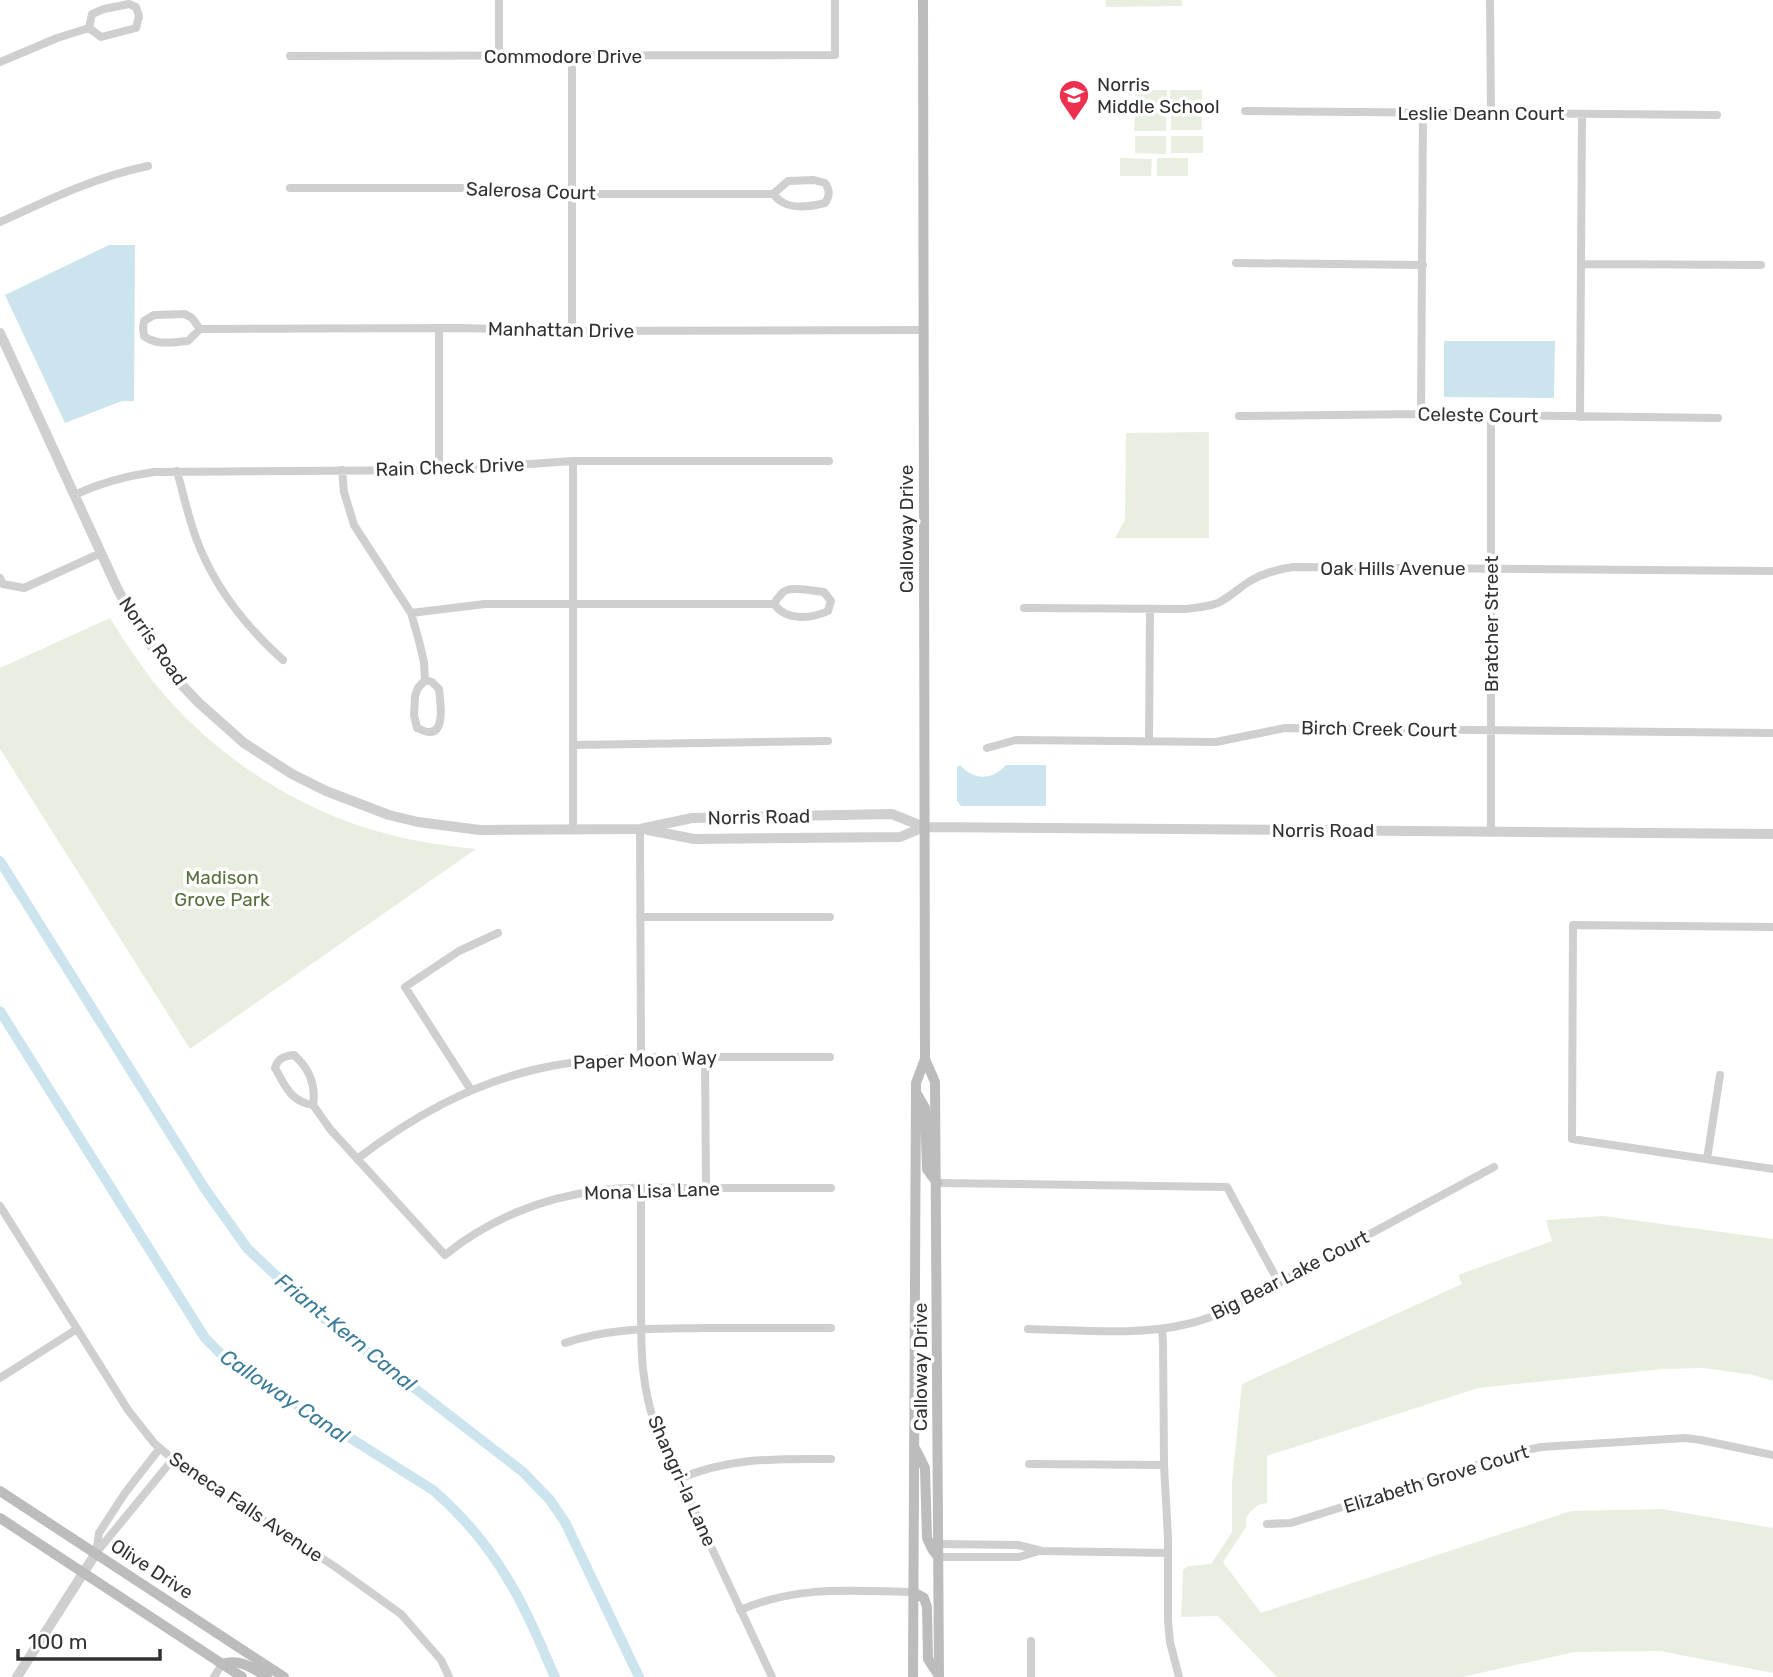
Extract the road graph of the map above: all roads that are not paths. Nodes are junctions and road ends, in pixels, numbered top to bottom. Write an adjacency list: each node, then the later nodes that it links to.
1 (499, 0): 6 (street)
2 (835, 0): 7 (street, Commodore Drive)
3 (923, 0): 26 (main road, Calloway Drive)
4 (1490, 0): 12 (street)
5 (89, 28): 5 (street); 9 (street)
6 (499, 56): 7 (street, Commodore Drive); 8 (street, Commodore Drive)
7 (572, 56): 17 (street)
8 (290, 57)
9 (0, 62)
10 (1245, 111): 11 (street, Leslie Deann Court)
11 (1423, 113): 12 (street, Leslie Deann Court); 22 (street)
12 (1491, 113): 13 (street, Leslie Deann Court)
13 (1582, 114): 14 (street, Leslie Deann Court); 21 (street)
14 (1717, 115)
15 (148, 166): 19 (street)
16 (290, 188): 17 (street, Salerosa Court)
17 (572, 194): 18 (street, Salerosa Court); 27 (street)
18 (772, 194): 18 (street, Salerosa Court)
19 (0, 222)
20 (1236, 263): 22 (street)
21 (1581, 264): 23 (street); 34 (street)
22 (1423, 265): 31 (street)
23 (1761, 265)
24 (439, 328): 25 (street, Manhattan Drive); 27 (street, Manhattan Drive); 39 (street)
25 (200, 329): 25 (street, Manhattan Drive)
26 (923, 330): 27 (street, Manhattan Drive); 59 (main road, Calloway Drive)
27 (572, 331)
28 (0, 333): 29 (street, Norris Road)
29 (10, 356): 30 (street); 41 (street, Norris Road)
30 (0, 361)
31 (1421, 414): 32 (street, Celeste Court); 33 (street, Celeste Court)
32 (1239, 416)
33 (1491, 416): 34 (street, Celeste Court); 43 (street, Bratcher Street)
34 (1580, 417): 35 (street, Celeste Court)
35 (1718, 418)
36 (573, 461): 37 (street, Rain Check Drive); 39 (street, Rain Check Drive); 46 (street)
37 (829, 461)
38 (342, 470): 39 (street, Rain Check Drive); 40 (street, Rain Check Drive); 50 (street)
39 (439, 470)
40 (177, 471): 41 (street, Rain Check Drive); 51 (street)
41 (74, 495): 42 (street, Norris Road)
42 (101, 553): 45 (street); 61 (street, Norris Road)
43 (1491, 569): 44 (street, Oak Hills Avenue); 49 (street, Oak Hills Avenue); 53 (street, Bratcher Street)
44 (1773, 571)
45 (0, 578)
46 (573, 604): 47 (street); 50 (street); 57 (street)
47 (774, 604): 47 (street)
48 (1024, 608): 49 (street, Oak Hills Avenue)
49 (1150, 609): 56 (street)
50 (411, 613): 52 (street)
51 (283, 660)
52 (425, 680): 52 (street)
53 (1491, 730): 54 (street, Birch Creek Court); 56 (street, Birch Creek Court); 62 (street, Bratcher Street)
54 (1773, 733)
55 (828, 741): 57 (street)
56 (1149, 741): 58 (street, Birch Creek Court)
57 (573, 745): 61 (street)
58 (987, 748)
59 (924, 827): 60 (street); 60 (street, Norris Road); 62 (street, Norris Road); 71 (main road, Calloway Drive)
60 (640, 829): 61 (street, Norris Road); 64 (street)
61 (573, 830)
62 (1492, 831): 63 (street, Norris Road)
63 (1773, 834)
64 (640, 917): 65 (street); 68 (street)
65 (830, 917)
66 (1773, 927): 77 (street)
67 (498, 933): 73 (street)
68 (641, 1057): 69 (street, Paper Moon Way); 73 (street, Paper Moon Way)
69 (705, 1057): 70 (street, Paper Moon Way); 82 (street)
70 (830, 1057)
71 (925, 1059): 74 (main road, Calloway Drive); 80 (main road, Calloway Drive)
72 (1720, 1075): 77 (street)
73 (471, 1090): 76 (street, Paper Moon Way)
74 (915, 1091): 80 (main road); 94 (main road, Calloway Drive)
75 (313, 1105): 75 (street); 76 (street)
76 (358, 1159): 81 (street, Mona Lisa Lane)
77 (1707, 1159): 79 (street)
78 (1494, 1167): 85 (street, Big Bear Lake Court)
79 (1773, 1169)
80 (937, 1183): 85 (street); 104 (main road, Calloway Drive)
81 (641, 1188): 82 (street, Mona Lisa Lane); 88 (street, Shangri-la Lane)
82 (706, 1188): 83 (street, Mona Lisa Lane)
83 (831, 1188)
84 (0, 1206): 87 (street, Seneca Falls Avenue)
85 (1279, 1283): 90 (street, Big Bear Lake Court)
86 (831, 1328): 88 (street)
87 (77, 1329): 92 (street); 93 (street, Seneca Falls Avenue)
88 (641, 1329): 91 (street); 100 (street, Shangri-la Lane)
89 (1028, 1329): 90 (street, Big Bear Lake Court)
90 (1162, 1329): 99 (street)
91 (565, 1343)
92 (0, 1378)
93 (160, 1448): 96 (street, Seneca Falls Avenue); 106 (street)
94 (914, 1448): 108 (main road); 110 (main road, Calloway Drive)
95 (1773, 1455): 103 (street, Elizabeth Grove Court)
96 (173, 1459): 106 (street); 119 (street, Seneca Falls Avenue)
97 (831, 1459): 100 (street)
98 (1029, 1464): 99 (street)
99 (1164, 1465): 107 (street)
100 (679, 1479): 111 (street, Shangri-la Lane)
101 (0, 1491): 106 (main road, Olive Drive)
102 (0, 1518): 109 (main road, Olive Drive)
103 (1267, 1524)
104 (938, 1544): 105 (street); 108 (main road, Calloway Drive)
105 (1042, 1551): 107 (street); 108 (street)
106 (96, 1553): 109 (street); 118 (main road, Olive Drive)
107 (1168, 1553): 124 (street)
108 (938, 1557): 122 (main road, Calloway Drive)
109 (83, 1572): 113 (main road, Olive Drive); 114 (street)
110 (913, 1592): 111 (street); 121 (main road, Calloway Drive); 122 (main road)
111 (740, 1610): 120 (street, Shangri-la Lane)
112 (1031, 1641): 123 (street)
113 (222, 1664): 115 (street); 116 (main road, Olive Drive); 117 (main road)
114 (17, 1677)
115 (214, 1677)
116 (242, 1677)
117 (267, 1677)
118 (284, 1677)
119 (449, 1677)
120 (772, 1677)
121 (913, 1677)
122 (939, 1677)
123 (1031, 1677)
124 (1178, 1677)

